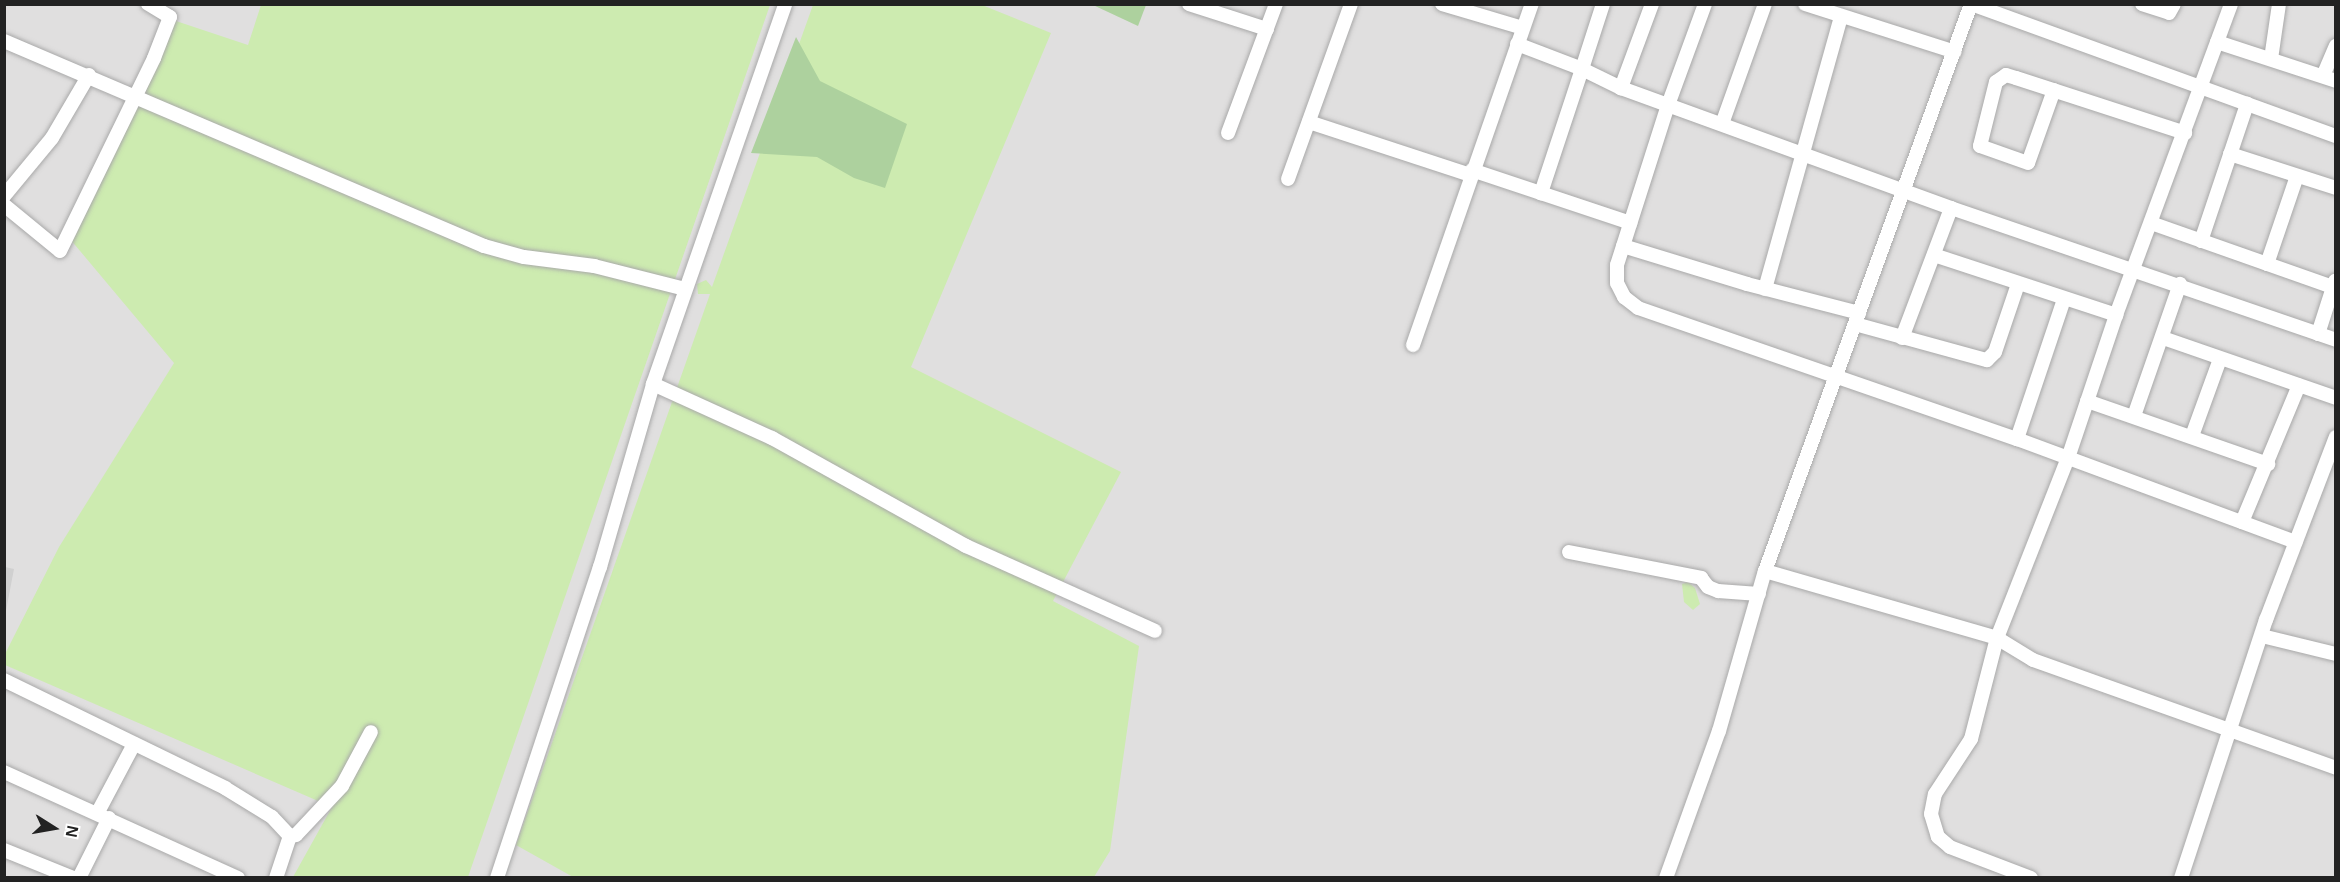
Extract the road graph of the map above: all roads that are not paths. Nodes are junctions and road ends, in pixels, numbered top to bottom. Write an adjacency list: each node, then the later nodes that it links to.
1 (148, 4): 34 (street)
2 (785, 4): 63 (street)
3 (1189, 4): 18 (street)
4 (1276, 4): 21 (street)
5 (1351, 4): 37 (street)
6 (1442, 4): 20 (street)
7 (1532, 4): 20 (street)
8 (1604, 4): 28 (street)
9 (1652, 4): 32 (street)
10 (1705, 4): 36 (street)
11 (1765, 4): 38 (street)
12 (1805, 4): 19 (street)
13 (2142, 4): 14 (street)
14 (2174, 4)
15 (2230, 4): 23 (street)
16 (2279, 4): 27 (street)
17 (1971, 5): 26 (street); 31 (street)
18 (1211, 8): 21 (street)
19 (1841, 16): 26 (street); 42 (street)
20 (1523, 28): 24 (street)
21 (1267, 29): 39 (street)
22 (4, 41): 29 (street)
23 (2217, 42): 27 (street); 31 (street)
24 (1517, 44): 28 (street); 44 (street)
25 (2336, 46): 30 (street)
26 (1955, 52): 48 (street)
27 (2271, 59): 30 (street)
28 (1582, 69): 32 (street); 49 (street)
29 (89, 75): 34 (street); 50 (street)
30 (2329, 79)
31 (2201, 87): 35 (street); 40 (street)
32 (1621, 88): 36 (street)
33 (2054, 90): 33 (street); 40 (street)
34 (133, 97): 51 (street); 63 (street)
35 (2247, 104): 41 (street); 43 (street)
36 (1668, 105): 38 (street); 53 (street)
37 (1309, 122): 44 (street); 46 (street)
38 (1722, 124): 42 (street)
39 (1228, 133)
40 (2185, 133): 54 (street)
41 (2336, 136)
42 (1803, 153): 48 (street); 64 (street)
43 (2230, 154): 45 (street); 55 (street)
44 (1471, 172): 49 (street); 72 (street)
45 (2297, 176): 47 (street); 58 (street)
46 (1288, 179)
47 (2336, 188)
48 (1907, 189): 52 (street); 67 (street)
49 (1541, 193): 53 (street)
50 (4, 196)
51 (4, 205)
52 (1951, 208): 57 (street); 59 (street)
53 (1630, 223): 56 (street)
54 (2151, 223): 55 (street); 59 (street)
55 (2201, 241): 58 (street)
56 (1623, 246): 64 (street); 74 (street)
57 (1934, 255): 61 (street); 69 (street)
58 (2267, 264): 60 (street)
59 (2134, 270): 62 (street); 66 (street)
60 (2334, 283): 68 (street)
61 (2018, 284): 65 (street); 69 (street)
62 (2180, 284): 68 (street); 70 (street)
63 (686, 289): 75 (street)
64 (1765, 289): 67 (street)
65 (2064, 299): 66 (street); 82 (street)
66 (2116, 315): 78 (street)
67 (1857, 318): 69 (street); 74 (street)
68 (2318, 334): 71 (street)
69 (1902, 338)
70 (2163, 338): 73 (street); 79 (street)
71 (2336, 340)
72 (1413, 345)
73 (2220, 359): 76 (street); 80 (street)
74 (1836, 375): 82 (street); 88 (street)
75 (653, 384): 90 (street); 107 (street)
76 (2299, 385): 77 (street); 84 (street)
77 (2336, 398)
78 (2087, 401): 79 (street); 83 (street)
79 (2134, 416): 80 (street)
80 (2192, 436): 84 (street)
81 (2336, 437): 86 (street)
82 (2017, 439): 83 (street)
83 (2068, 458): 85 (street); 92 (street)
84 (2268, 464): 85 (street)
85 (2242, 522): 86 (street)
86 (2296, 542): 91 (street)
87 (1569, 552): 89 (street)
88 (1765, 571): 89 (street); 92 (street)
89 (1759, 594): 108 (street)
90 (1155, 630)
91 (2262, 636): 93 (street); 95 (street)
92 (1998, 639): 95 (street); 109 (street)
93 (2336, 654)
94 (4, 680): 97 (street)
95 (2232, 728): 98 (street); 110 (street)
96 (371, 732): 101 (street)
97 (135, 744): 100 (street); 101 (street)
98 (2336, 768)
99 (4, 772): 100 (street)
100 (103, 815): 104 (street); 105 (street)
101 (290, 836): 106 (street)
102 (4, 849): 103 (street)
103 (73, 878)
104 (79, 878)
105 (238, 878)
106 (276, 878)
107 (497, 878)
108 (1666, 878)
109 (2031, 878)
110 (2181, 878)

